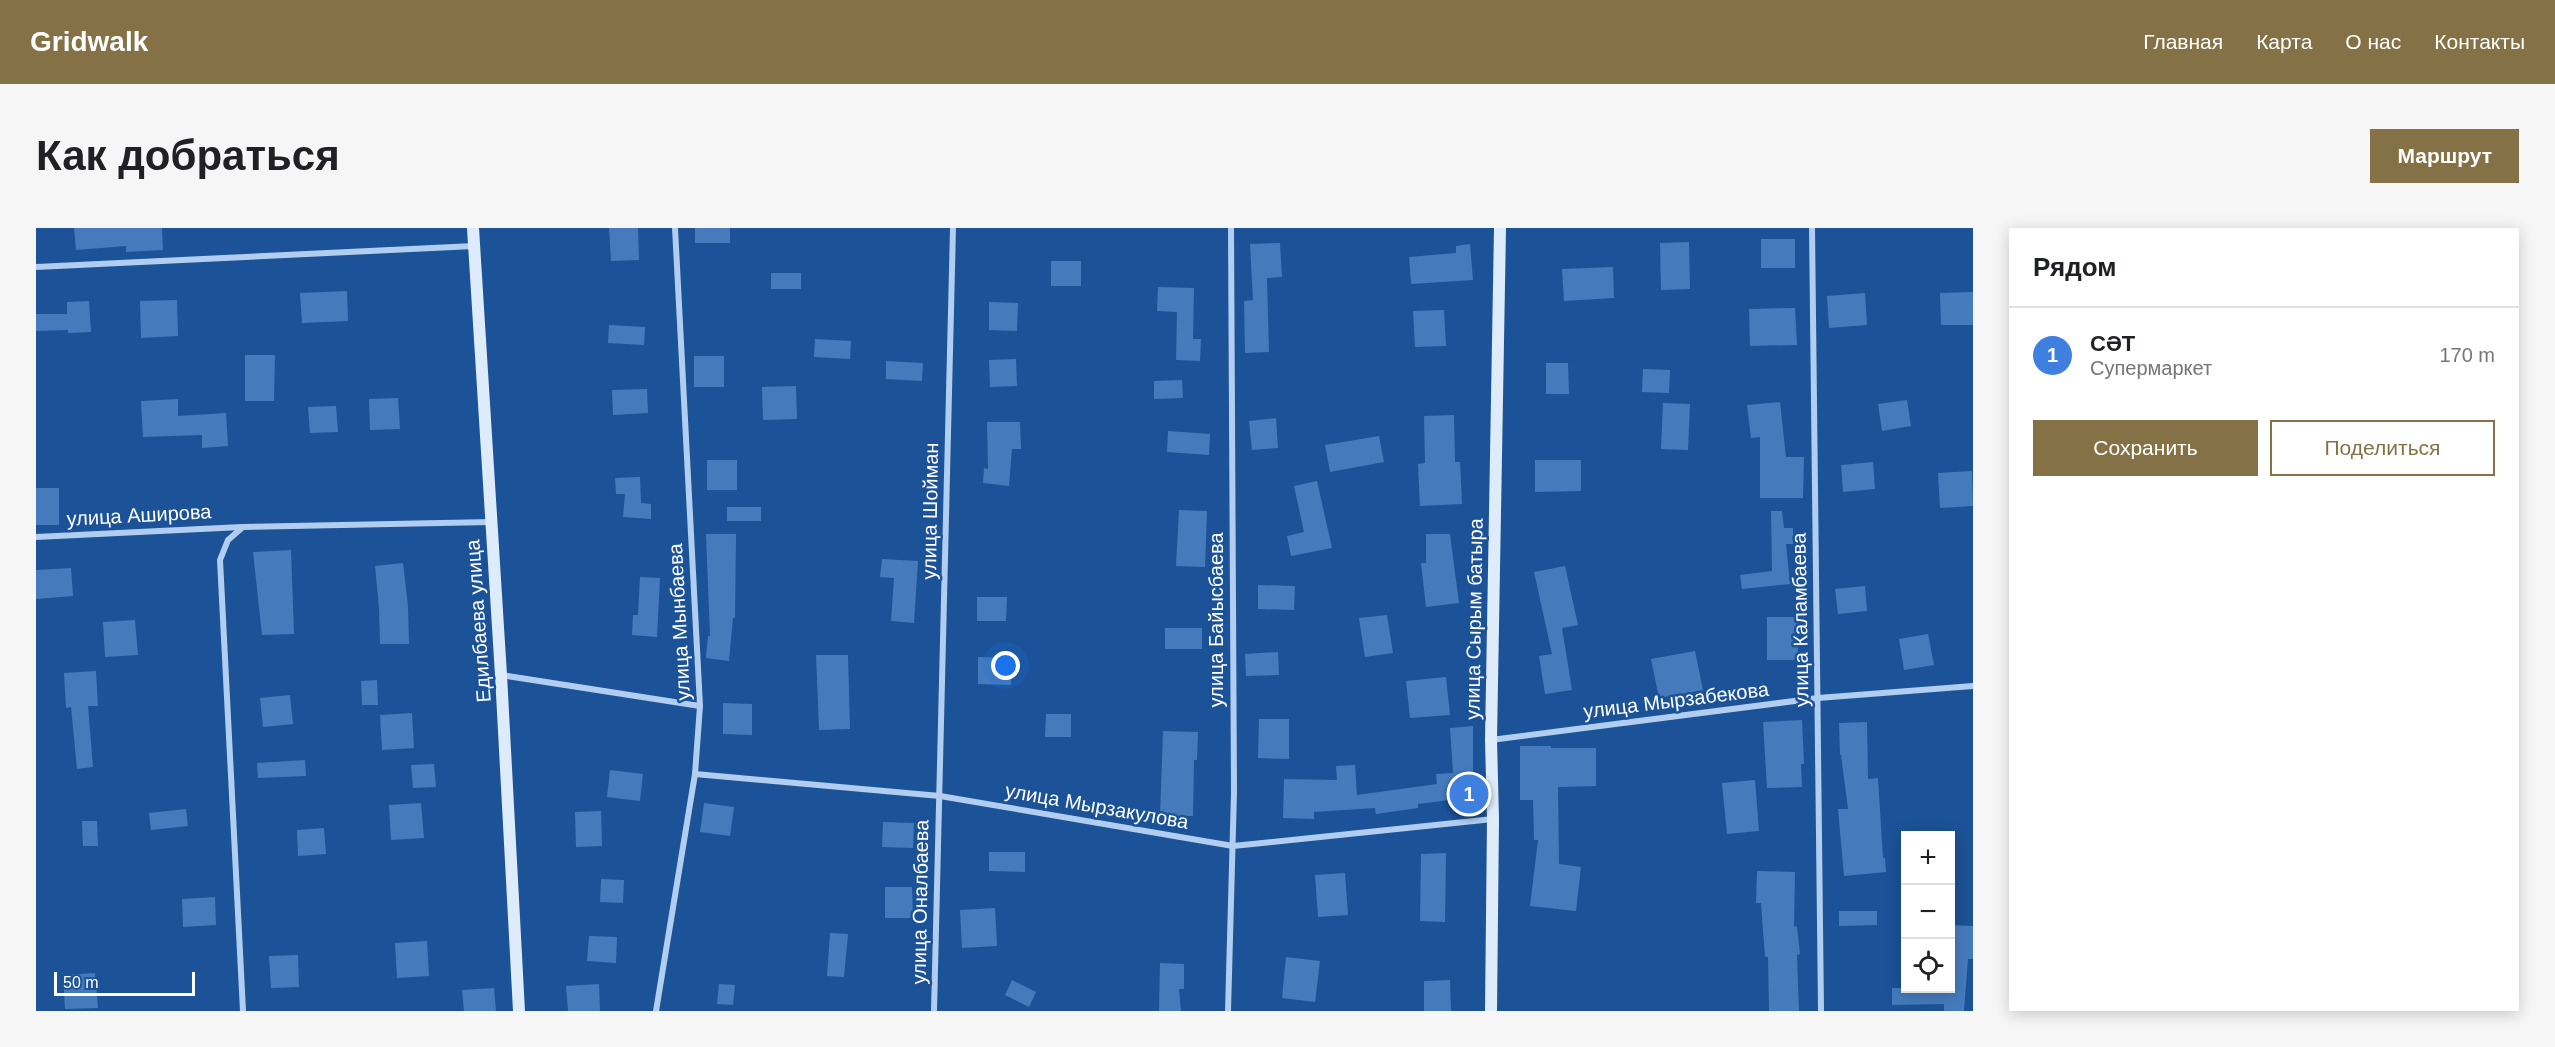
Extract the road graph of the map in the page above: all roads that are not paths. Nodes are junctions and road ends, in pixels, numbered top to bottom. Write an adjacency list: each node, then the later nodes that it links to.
1 (473, 228): 7 (street, Едилбаева улица)
2 (675, 228): 15 (street, улица Мынбаева)
3 (953, 228): 18 (street, улица Шойман)
4 (1231, 228): 20 (street, улица Байысбаева)
5 (1500, 228): 16 (street, улица Сырым батыра)
6 (1812, 228): 14 (street, улица Каламбаева)
7 (474, 246): 8 (street); 9 (street, Едилбаева улица)
8 (36, 267)
9 (491, 522): 10 (street, улица Аширова); 12 (street, Едилбаева улица)
10 (243, 527): 11 (street, улица Аширова); 21 (street)
11 (36, 537)
12 (501, 675): 15 (street); 22 (street, Едилбаева улица)
13 (1973, 686): 14 (street, улица Мырзабекова)
14 (1818, 698): 16 (street, улица Мырзабекова); 27 (street, улица Каламбаева)
15 (700, 706): 17 (street, улица Мынбаева)
16 (1491, 740): 19 (street, улица Сырым батыра)
17 (695, 774): 18 (street, улица Мырзакулова); 23 (street, улица Мынбаева)
18 (940, 795): 20 (street, улица Мырзакулова); 24 (street, улица Оналбаева)
19 (1493, 819): 20 (street, улица Мырзакулова); 26 (street, улица Сырым батыра)
20 (1233, 846): 25 (street, улица Байысбаева)
21 (243, 1011)
22 (519, 1011)
23 (656, 1011)
24 (934, 1011)
25 (1228, 1011)
26 (1491, 1011)
27 (1821, 1011)

